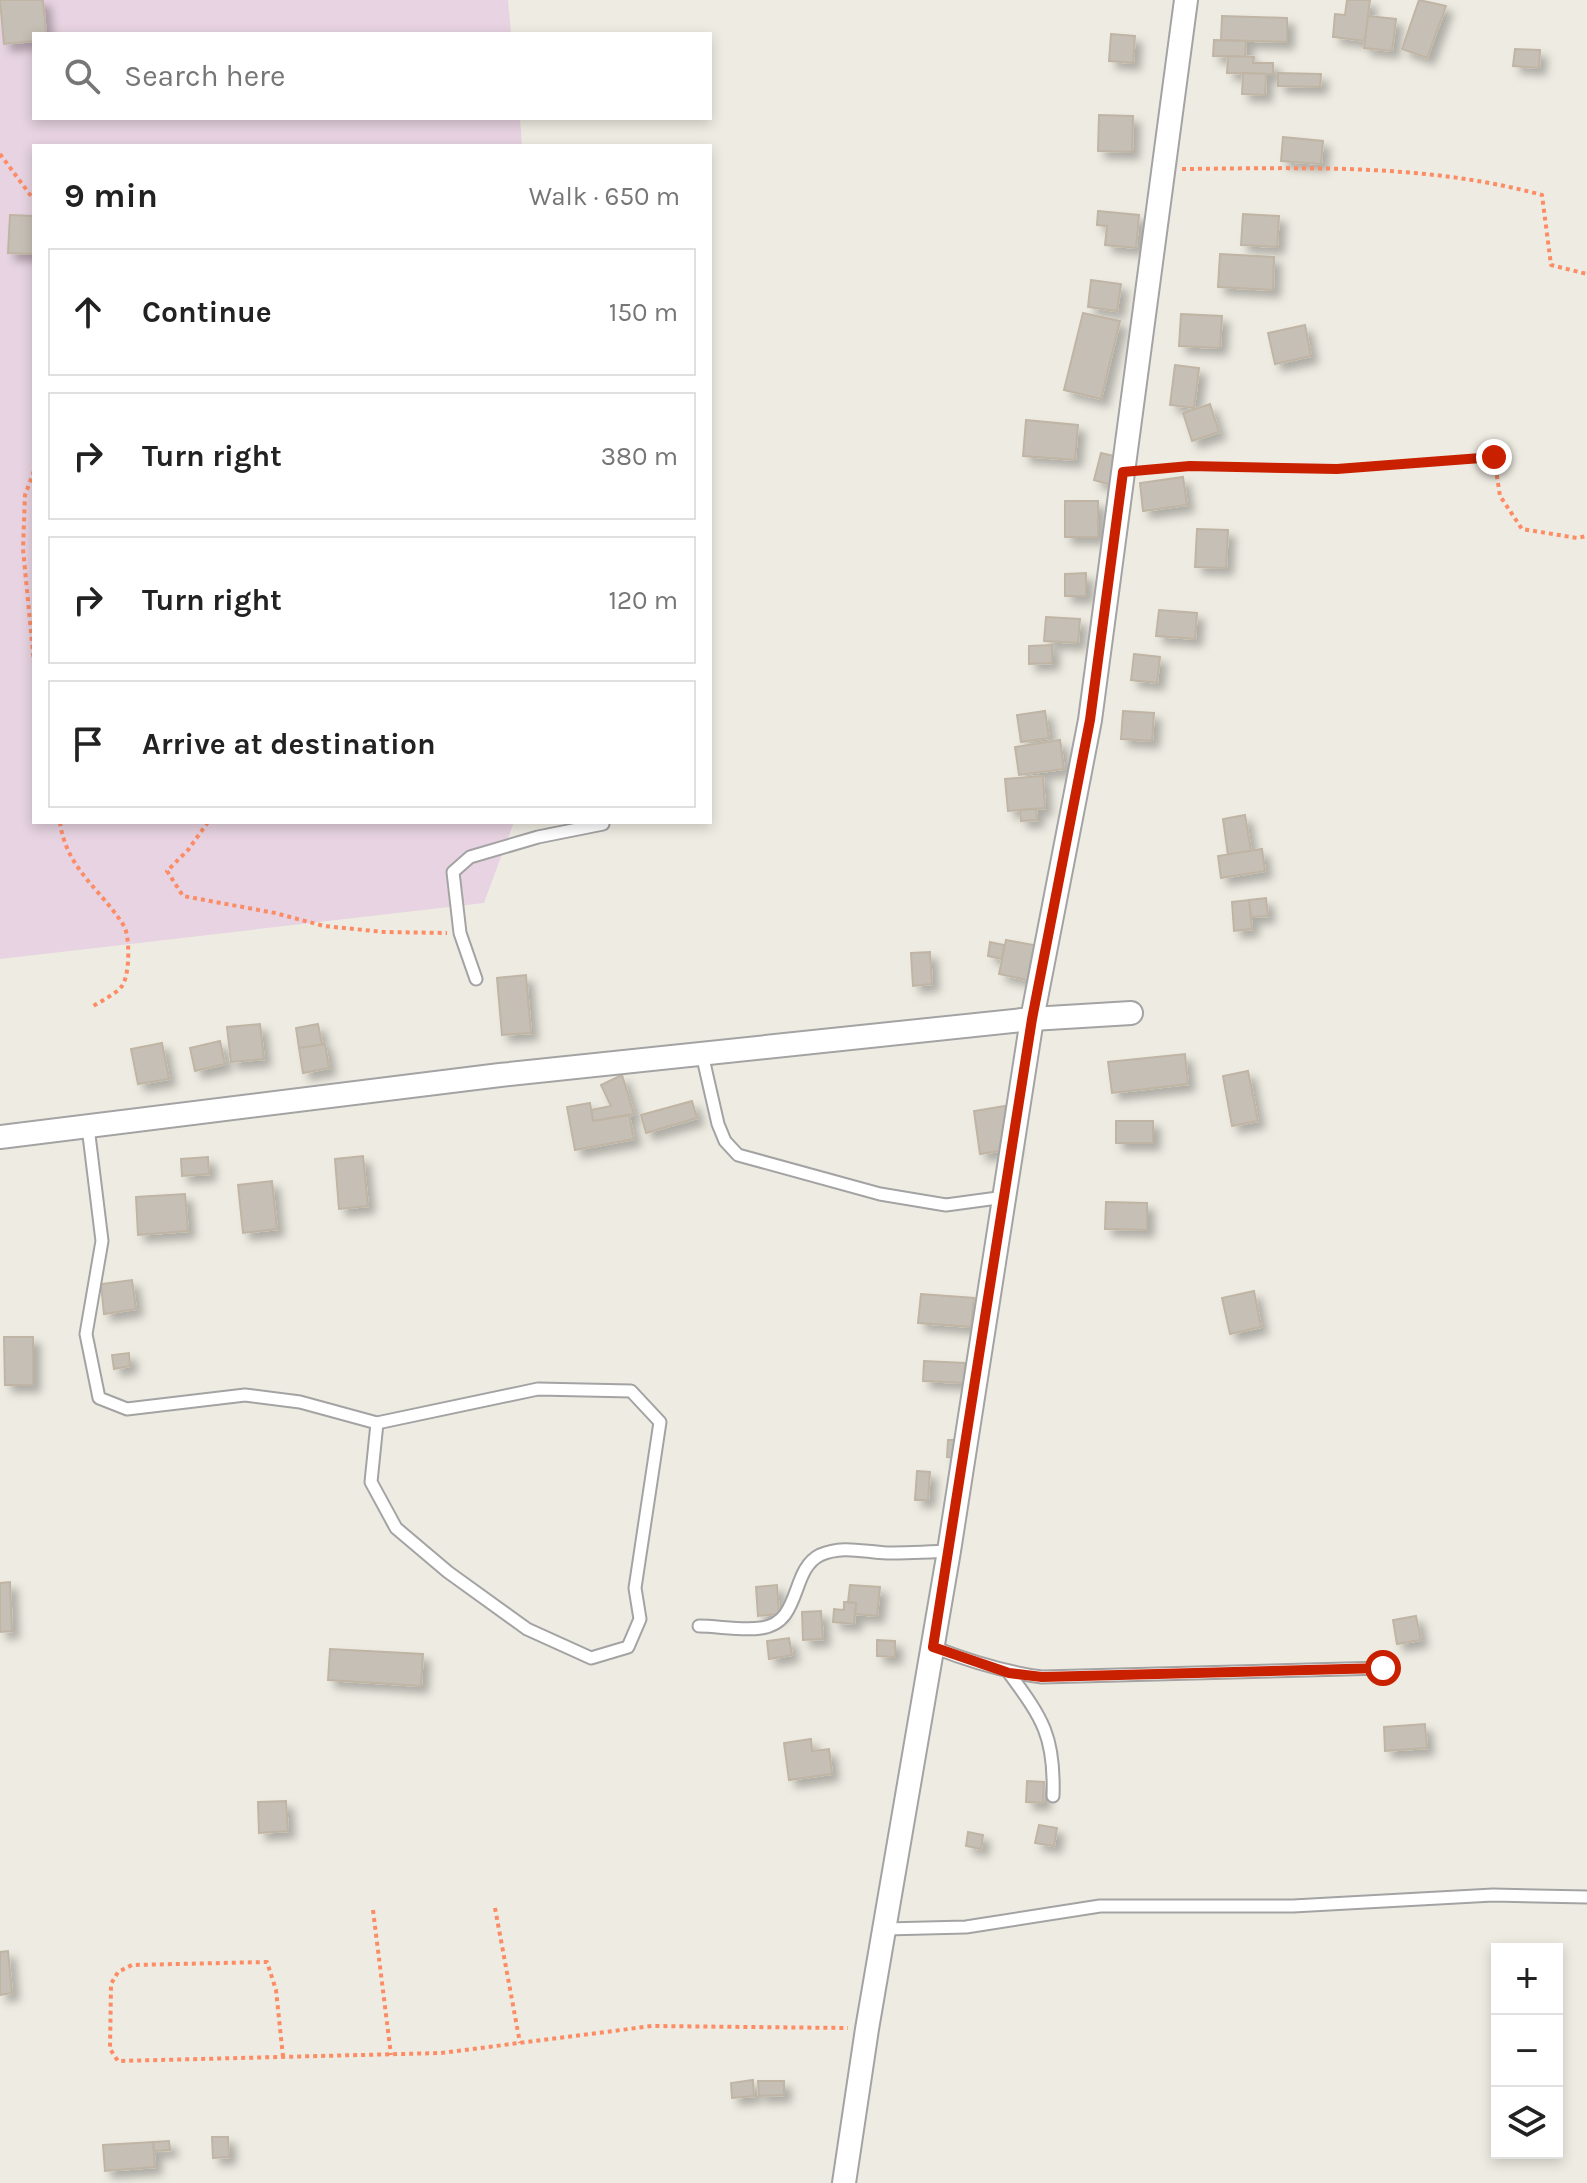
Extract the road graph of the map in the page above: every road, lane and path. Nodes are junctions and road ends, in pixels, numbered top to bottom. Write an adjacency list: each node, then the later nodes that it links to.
1 (1186, 0): 3 (street)
2 (0, 154): 4 (path)
3 (1163, 169): 5 (path); 6 (street)
4 (32, 197)
5 (1587, 274)
6 (1123, 472): 8 (path); 17 (street)
7 (32, 476): 9 (path)
8 (1587, 536)
9 (32, 642)
10 (60, 824): 15 (path)
11 (207, 824): 13 (path)
12 (603, 824): 13 (lane)
13 (460, 933): 14 (lane)
14 (476, 979)
15 (92, 1007)
16 (1131, 1013): 17 (street)
17 (1032, 1019): 18 (street); 21 (street)
18 (702, 1054): 19 (street); 21 (lane)
19 (88, 1127): 20 (street); 22 (lane)
20 (0, 1137)
21 (1005, 1197): 23 (street)
22 (377, 1423): 22 (lane)
23 (949, 1551): 24 (lane); 25 (street)
24 (699, 1626)
25 (933, 1647): 27 (lane); 32 (street)
26 (1383, 1668): 27 (lane)
27 (1009, 1673): 28 (lane)
28 (1053, 1796)
29 (1587, 1897): 32 (lane)
30 (495, 1908): 34 (path)
31 (373, 1910): 35 (path)
32 (885, 1929): 33 (street)
33 (867, 2029): 34 (path); 37 (street)
34 (520, 2043): 35 (path)
35 (391, 2055): 36 (path)
36 (283, 2057): 36 (path)
37 (844, 2183)

